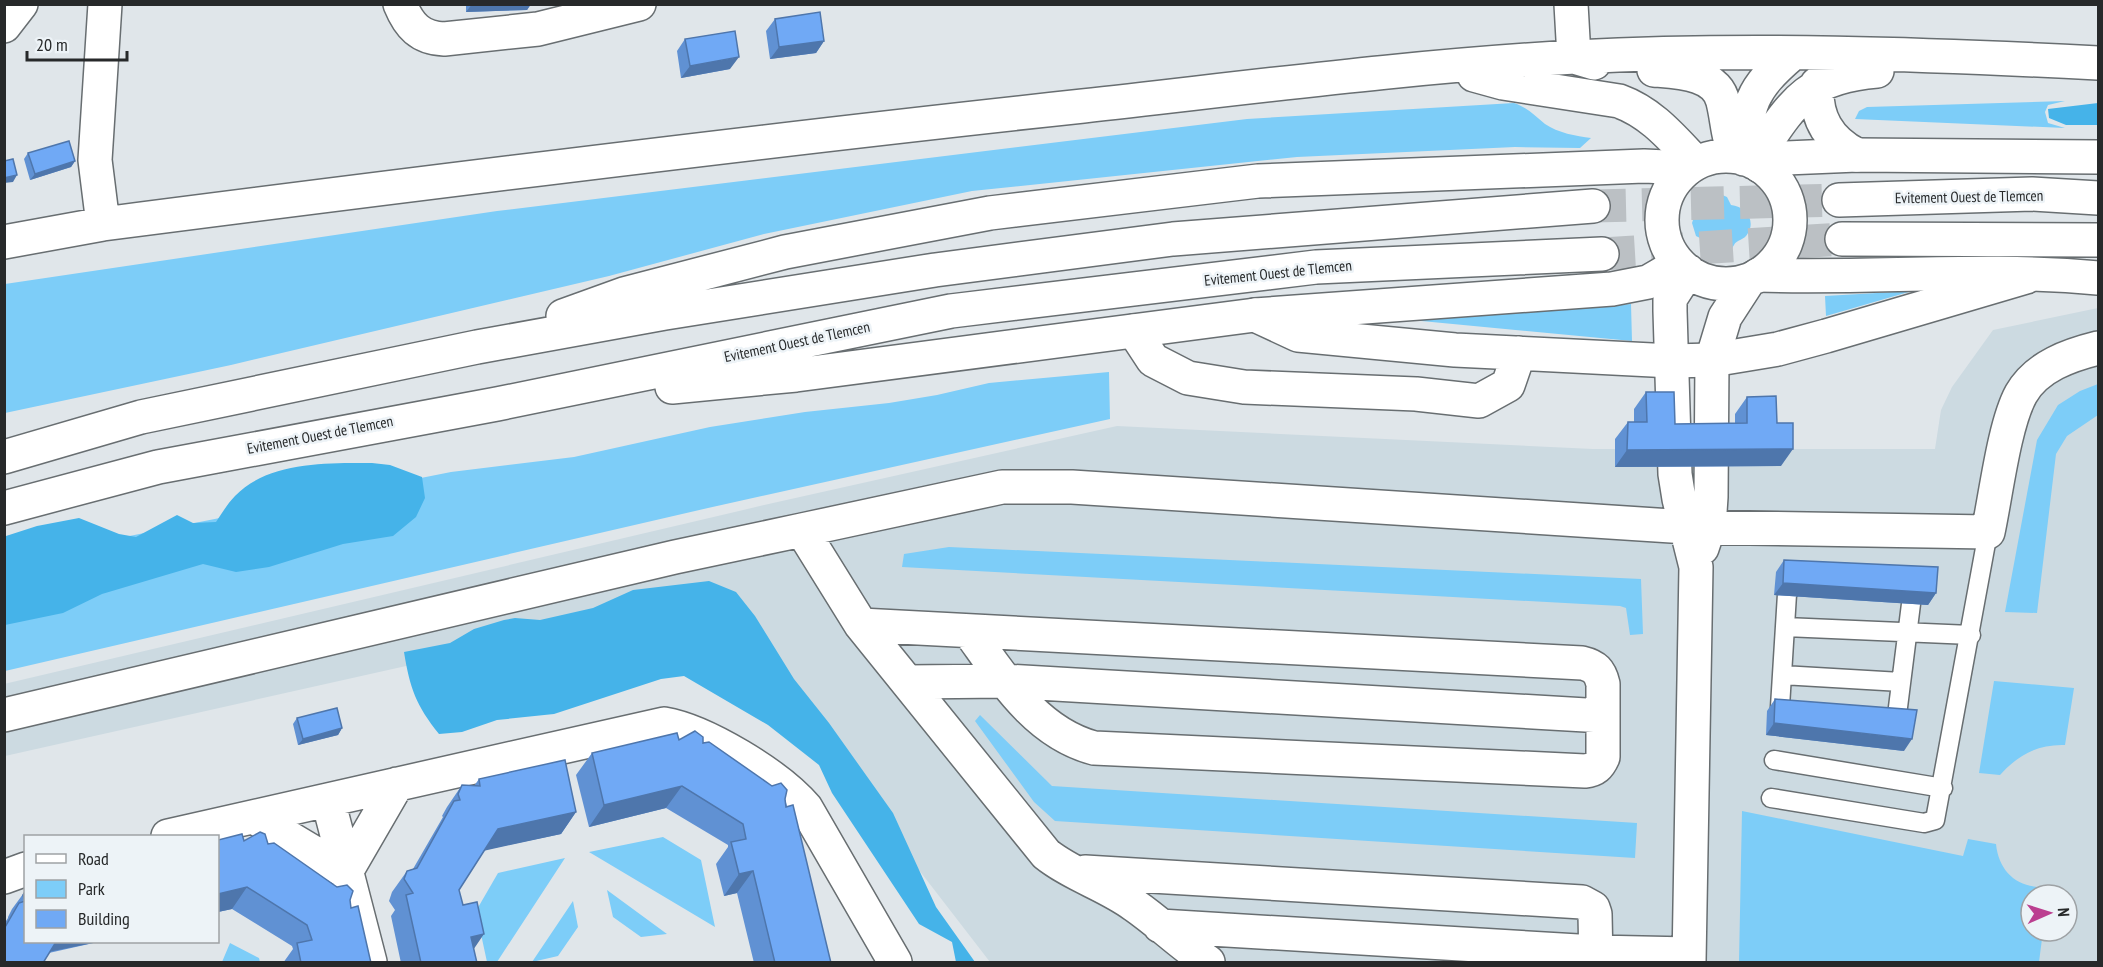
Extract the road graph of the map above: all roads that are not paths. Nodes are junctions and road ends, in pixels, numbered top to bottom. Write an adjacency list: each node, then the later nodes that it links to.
1 (21, 4): 7 (main road)
2 (105, 4): 21 (main road)
3 (400, 4): 6 (main road)
4 (639, 4): 6 (main road)
5 (1570, 4): 10 (main road)
6 (423, 20)
7 (4, 26)
8 (1792, 54): 9 (main road); 10 (main road); 16 (main road)
9 (1961, 56): 11 (main road); 13 (main road)
10 (1574, 57): 12 (main road); 16 (main road)
11 (2098, 63)
12 (1452, 67): 17 (main road); 21 (main road)
13 (1817, 84): 14 (main road); 16 (main road)
14 (1857, 155): 15 (main road); 16 (main road)
15 (2098, 157)
16 (1749, 161): 17 (main road); 28 (main road)
17 (1692, 166): 26 (main road); 32 (main road)
18 (2098, 198): 19 (main road, Evitement Ouest de Tlemcen)
19 (1839, 200)
20 (1593, 206): 32 (main road)
21 (103, 224): 24 (main road)
22 (1842, 239): 23 (main road)
23 (2098, 240)
24 (4, 242)
25 (1602, 254): 37 (main road, Evitement Ouest de Tlemcen)
26 (1684, 267): 28 (main road); 30 (main road); 36 (main road)
27 (2041, 272): 28 (main road); 29 (main road); 35 (main road)
28 (1754, 277): 35 (main road)
29 (2098, 278)
30 (1256, 315): 31 (main road); 34 (main road)
31 (1134, 331): 34 (main road); 37 (main road)
32 (477, 347): 38 (main road)
33 (2098, 348): 42 (main road)
34 (1519, 353): 36 (main road)
35 (1712, 360): 36 (main road); 40 (main road)
36 (1672, 361): 40 (main road)
37 (497, 404): 39 (main road, Evitement Ouest de Tlemcen)
38 (4, 457)
39 (4, 508)
40 (1698, 527): 41 (main road); 42 (main road); 67 (main road)
41 (802, 530): 43 (main road); 52 (main road)
42 (1988, 532): 47 (lane)
43 (861, 625): 45 (main road); 50 (main road)
44 (1785, 627): 46 (lane); 46 (lane); 48 (lane)
45 (969, 631): 49 (main road); 53 (main road)
46 (1908, 632): 47 (lane); 51 (lane)
47 (1971, 635): 56 (lane)
48 (1782, 675): 51 (lane); 51 (lane)
49 (1005, 681): 50 (main road); 53 (main road); 53 (main road)
50 (907, 682): 62 (main road)
51 (1901, 682)
52 (4, 716)
53 (1603, 716)
54 (1774, 760): 56 (lane)
55 (397, 783): 58 (main road); 63 (main road); 69 (main road)
56 (1942, 788): 57 (lane)
57 (1771, 798)
58 (328, 800): 59 (main road); 63 (main road)
59 (254, 817): 60 (main road); 63 (main road)
60 (177, 835)
61 (24, 870): 64 (main road)
62 (1077, 871): 65 (main road); 66 (main road)
63 (346, 872): 68 (main road)
64 (4, 877)
65 (1160, 926): 66 (main road); 70 (main road)
66 (1596, 957): 67 (main road)
67 (1689, 958)
68 (370, 963)
69 (895, 963)
70 (1208, 963)

